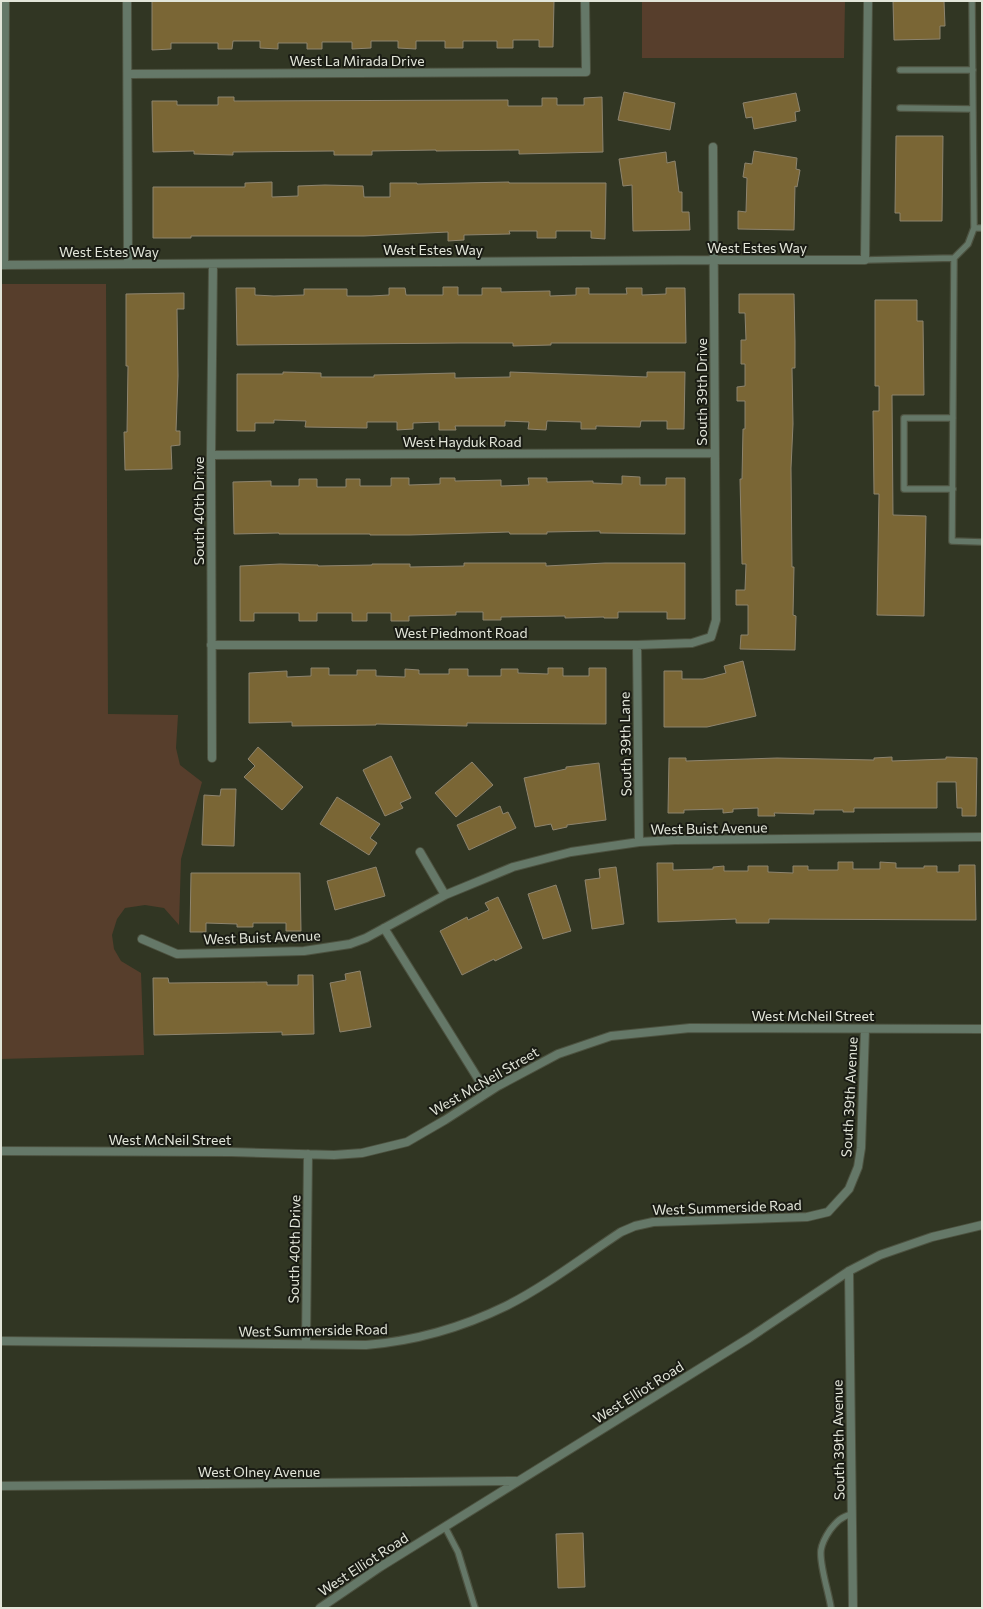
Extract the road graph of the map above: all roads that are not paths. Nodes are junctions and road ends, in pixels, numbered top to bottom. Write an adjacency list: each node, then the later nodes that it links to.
1 (5, 1): 8 (street)
2 (127, 1): 9 (street)
3 (585, 1): 9 (street, West La Mirada Drive)
4 (868, 1): 17 (street)
5 (972, 1): 7 (lane)
6 (900, 70): 7 (lane)
7 (973, 70): 11 (lane)
8 (3, 73): 20 (street)
9 (128, 74): 18 (street)
10 (900, 108): 11 (lane)
11 (973, 109): 13 (lane)
12 (713, 146): 16 (street, South 39th Drive)
13 (974, 228): 14 (lane); 15 (lane)
14 (982, 228)
15 (954, 258): 17 (lane); 21 (lane)
16 (714, 260): 17 (street, West Estes Way); 19 (street, West Estes Way); 22 (street, South 39th Drive)
17 (865, 260)
18 (128, 264): 19 (street, West Estes Way); 20 (street, West Estes Way)
19 (213, 264): 23 (street, South 40th Drive)
20 (3, 265)
21 (953, 418): 24 (lane); 24 (lane)
22 (714, 453): 23 (street, West Hayduk Road); 26 (street, South 39th Drive)
23 (211, 455): 27 (street, South 40th Drive)
24 (953, 489): 25 (lane)
25 (982, 542)
26 (711, 637): 28 (street, West Piedmont Road)
27 (211, 645): 28 (street, West Piedmont Road); 29 (street, South 40th Drive)
28 (638, 645): 31 (street, South 39th Lane)
29 (212, 758)
30 (982, 837): 31 (street, West Buist Avenue)
31 (640, 842): 33 (street, West Buist Avenue)
32 (420, 852): 33 (street)
33 (444, 896): 34 (street, West Buist Avenue)
34 (384, 928): 35 (street, West Buist Avenue); 38 (street)
35 (142, 939)
36 (865, 1029): 37 (street, West McNeil Street); 38 (street, West McNeil Street); 41 (street, South 39th Avenue)
37 (982, 1029)
38 (487, 1093): 40 (street, West McNeil Street)
39 (1, 1151): 40 (street, West McNeil Street)
40 (308, 1154): 45 (street, South 40th Drive)
41 (849, 1188): 45 (street, West Summerside Road)
42 (982, 1225): 43 (street, West Elliot Road)
43 (849, 1271): 46 (street, West Elliot Road); 48 (street, South 39th Avenue)
44 (1, 1341): 45 (street, West Summerside Road)
45 (306, 1344)
46 (516, 1481): 47 (street, West Olney Avenue); 49 (street, West Elliot Road)
47 (1, 1486)
48 (852, 1514): 52 (lane); 53 (street, South 39th Avenue)
49 (445, 1527): 50 (street, West Elliot Road); 51 (lane)
50 (320, 1608)
51 (474, 1608)
52 (831, 1608)
53 (853, 1608)

